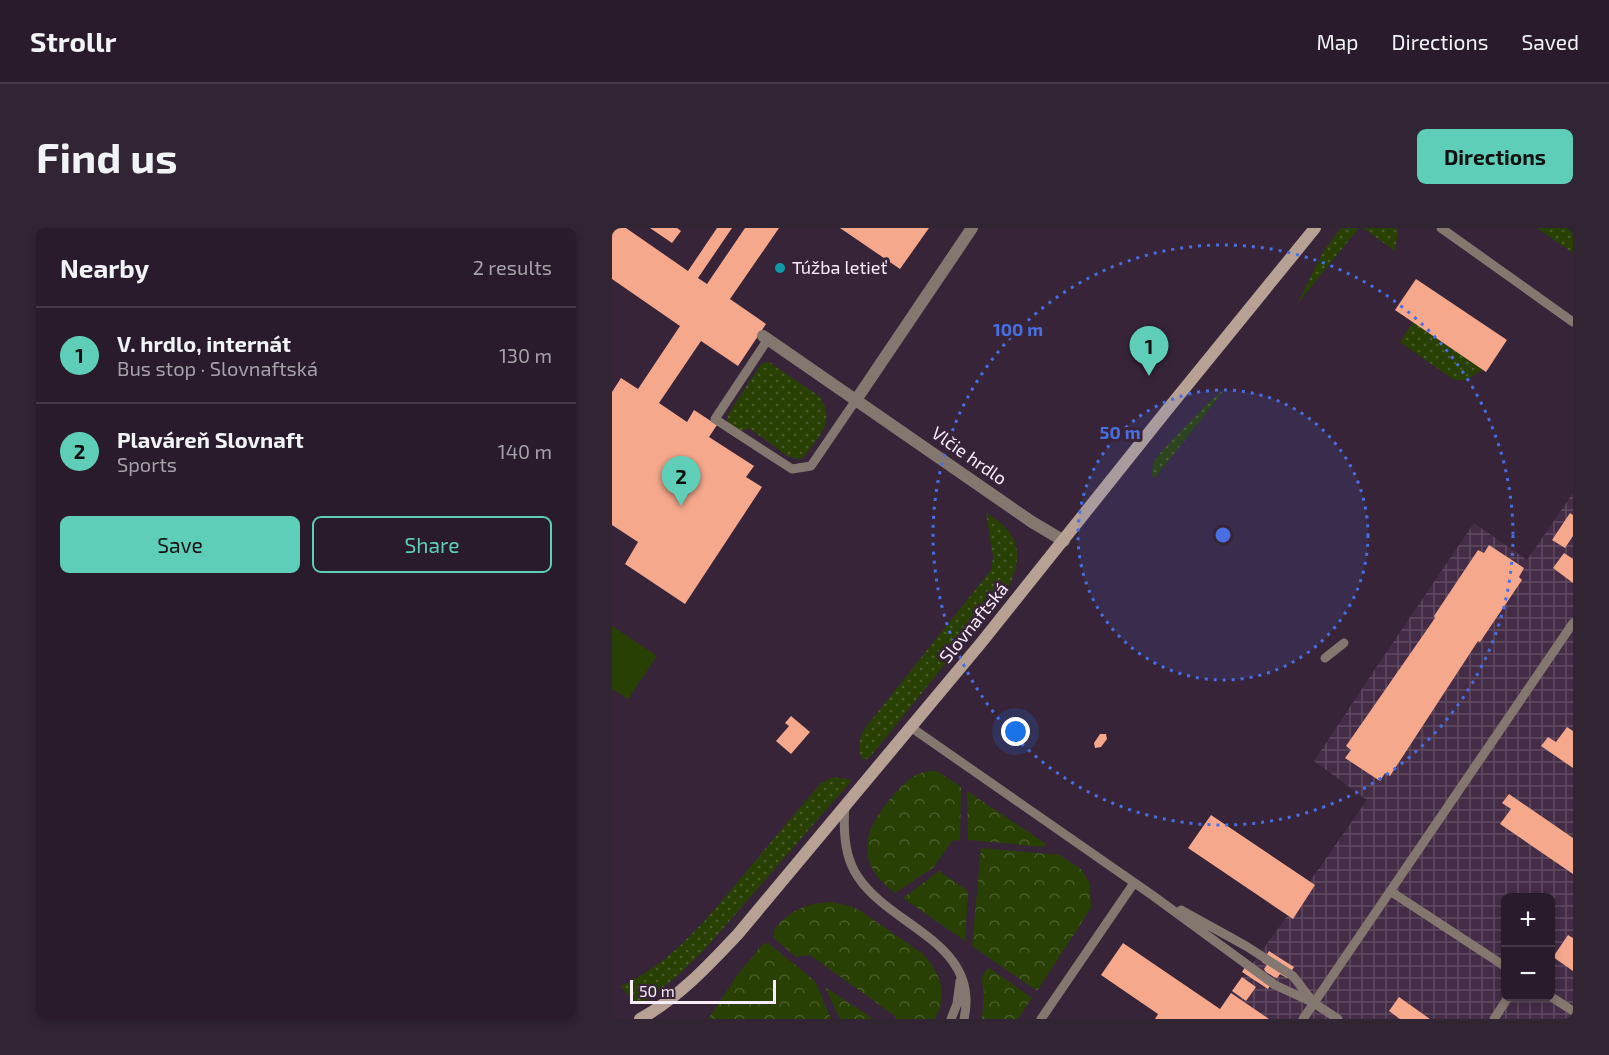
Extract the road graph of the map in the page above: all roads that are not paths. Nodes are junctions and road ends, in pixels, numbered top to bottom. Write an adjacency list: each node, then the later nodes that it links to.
1 (972, 228): 6 (street)
2 (1315, 228): 7 (main road, Slovnaftská)
3 (1441, 228): 4 (lane)
4 (1573, 322)
5 (765, 338): 6 (street, Vlčie hrdlo); 6 (lane)
6 (856, 400): 7 (street, Vlčie hrdlo)
7 (1064, 541): 11 (main road, Slovnaftská)
8 (1573, 623): 14 (lane)
9 (1344, 644): 10 (lane)
10 (1325, 658)
11 (912, 728): 12 (main road, Slovnaftská); 13 (lane)
12 (845, 806): 17 (lane); 22 (main road, Slovnaftská)
13 (1134, 882): 15 (lane); 25 (lane)
14 (1390, 891): 16 (lane); 20 (lane)
15 (1152, 895): 20 (lane); 20 (lane)
16 (1501, 964)
17 (960, 973): 23 (lane); 24 (lane)
18 (1555, 999): 21 (lane)
19 (1506, 1001): 28 (lane)
20 (1314, 1003): 26 (lane); 27 (lane)
21 (1573, 1011)
22 (640, 1019)
23 (951, 1019)
24 (964, 1019)
25 (1041, 1019)
26 (1303, 1019)
27 (1338, 1019)
28 (1494, 1019)

